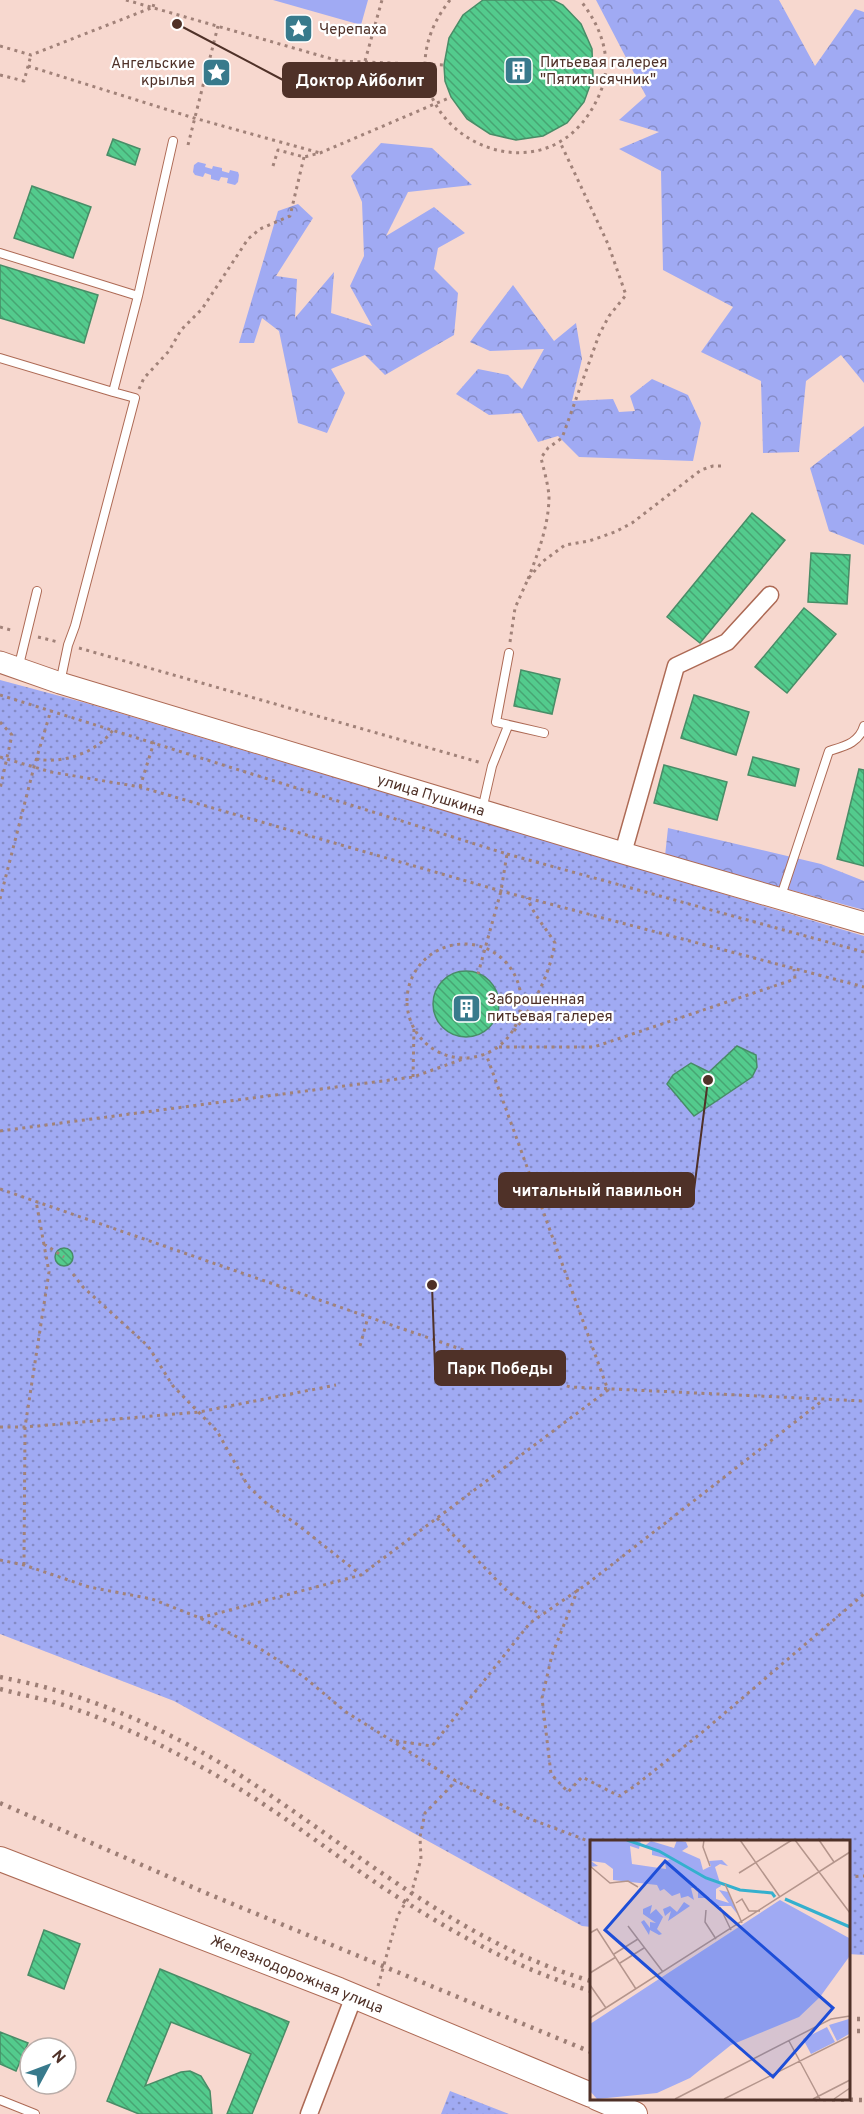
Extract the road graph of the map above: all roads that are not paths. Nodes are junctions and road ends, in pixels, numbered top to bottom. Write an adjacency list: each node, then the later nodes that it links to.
1 (173, 141): 3 (lane)
2 (0, 253): 3 (lane)
3 (138, 296): 5 (lane)
4 (0, 358): 5 (lane)
5 (113, 392): 10 (lane)
6 (37, 591): 9 (lane)
7 (770, 595): 15 (street)
8 (508, 653): 11 (lane)
9 (9, 666): 10 (street, улица Пушкина)
10 (60, 683): 14 (street, улица Пушкина)
11 (508, 726): 13 (lane); 14 (lane)
12 (864, 726): 16 (lane)
13 (544, 733)
14 (482, 810): 15 (street, улица Пушкина)
15 (623, 853): 16 (street, улица Пушкина)
16 (780, 899): 17 (street, улица Пушкина)
17 (864, 923)
18 (0, 1859): 19 (main road, Железнодорожная улица)
19 (363, 2000): 20 (main road, Железнодорожная улица); 24 (street)
20 (590, 2095)
21 (601, 2099): 25 (main road)
22 (0, 2100): 23 (lane)
23 (35, 2114)
24 (309, 2114)
25 (635, 2114)

